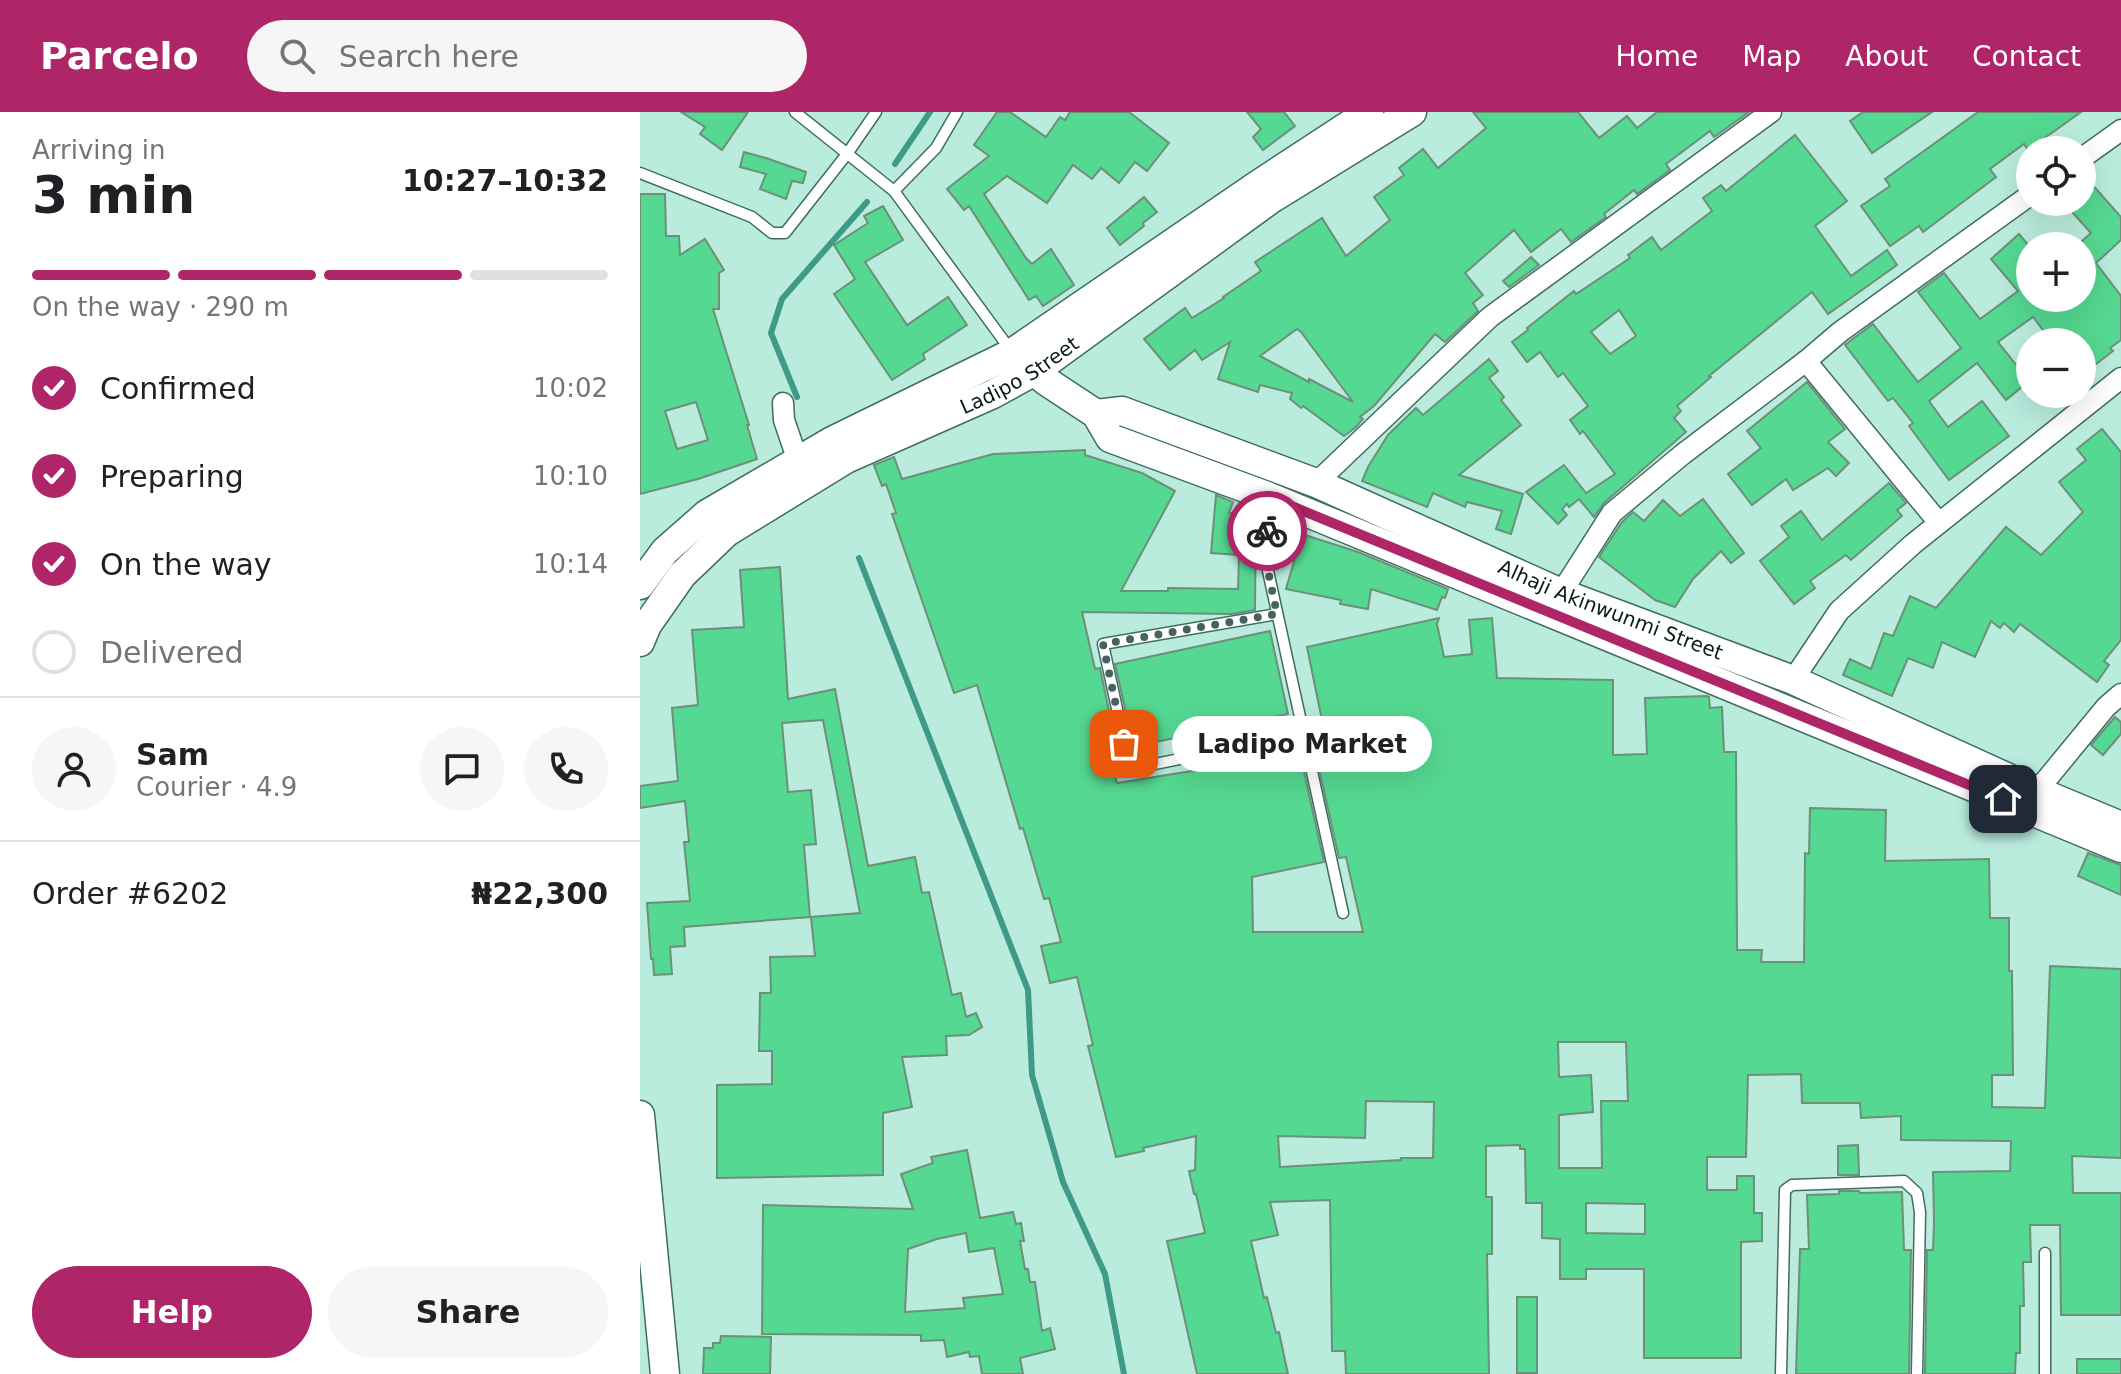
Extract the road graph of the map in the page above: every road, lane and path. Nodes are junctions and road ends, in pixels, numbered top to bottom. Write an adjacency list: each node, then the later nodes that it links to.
1 (795, 112): 9 (lane)
2 (876, 112): 9 (lane)
3 (957, 112): 11 (lane)
4 (1369, 112): 13 (street, Ladipo Street)
5 (1412, 112): 15 (street, Ladipo Street)
6 (1771, 112): 20 (street)
7 (2121, 130): 8 (street)
8 (2096, 148)
9 (847, 154): 10 (lane); 11 (lane)
10 (640, 173)
11 (894, 191): 13 (lane)
12 (2016, 205): 14 (street)
13 (1012, 353): 15 (street, Alhaji Akinwunmi Street); 19 (street, Ladipo Street)
14 (1806, 361): 22 (street); 24 (street)
15 (1035, 371): 18 (street, Alhaji Akinwunmi Street); 26 (street, Ladipo Street)
16 (2121, 378): 22 (street)
17 (783, 403): 19 (street)
18 (1096, 414): 20 (street, Alhaji Akinwunmi Street); 21 (street, Alhaji Akinwunmi Street)
19 (798, 461): 23 (street, Ladipo Street)
20 (1316, 483): 24 (street, Alhaji Akinwunmi Street)
21 (1267, 496): 25 (lane); 32 (street, Alhaji Akinwunmi Street)
22 (1939, 523): 27 (street)
23 (640, 585)
24 (1561, 593): 27 (street, Alhaji Akinwunmi Street)
25 (1277, 614): 29 (lane); 29 (lane)
26 (640, 642)
27 (1793, 680): 30 (street, Alhaji Akinwunmi Street)
28 (2121, 694): 30 (street)
29 (1304, 734): 33 (lane)
30 (2037, 791): 31 (street, Alhaji Akinwunmi Street)
31 (2121, 826)
32 (2121, 848)
33 (1343, 913)
34 (640, 1115): 35 (street)
35 (644, 1196): 37 (street)
36 (2045, 1253): 40 (lane)
37 (665, 1374)
38 (1781, 1374): 39 (lane)
39 (1917, 1374)
40 (2045, 1374)

